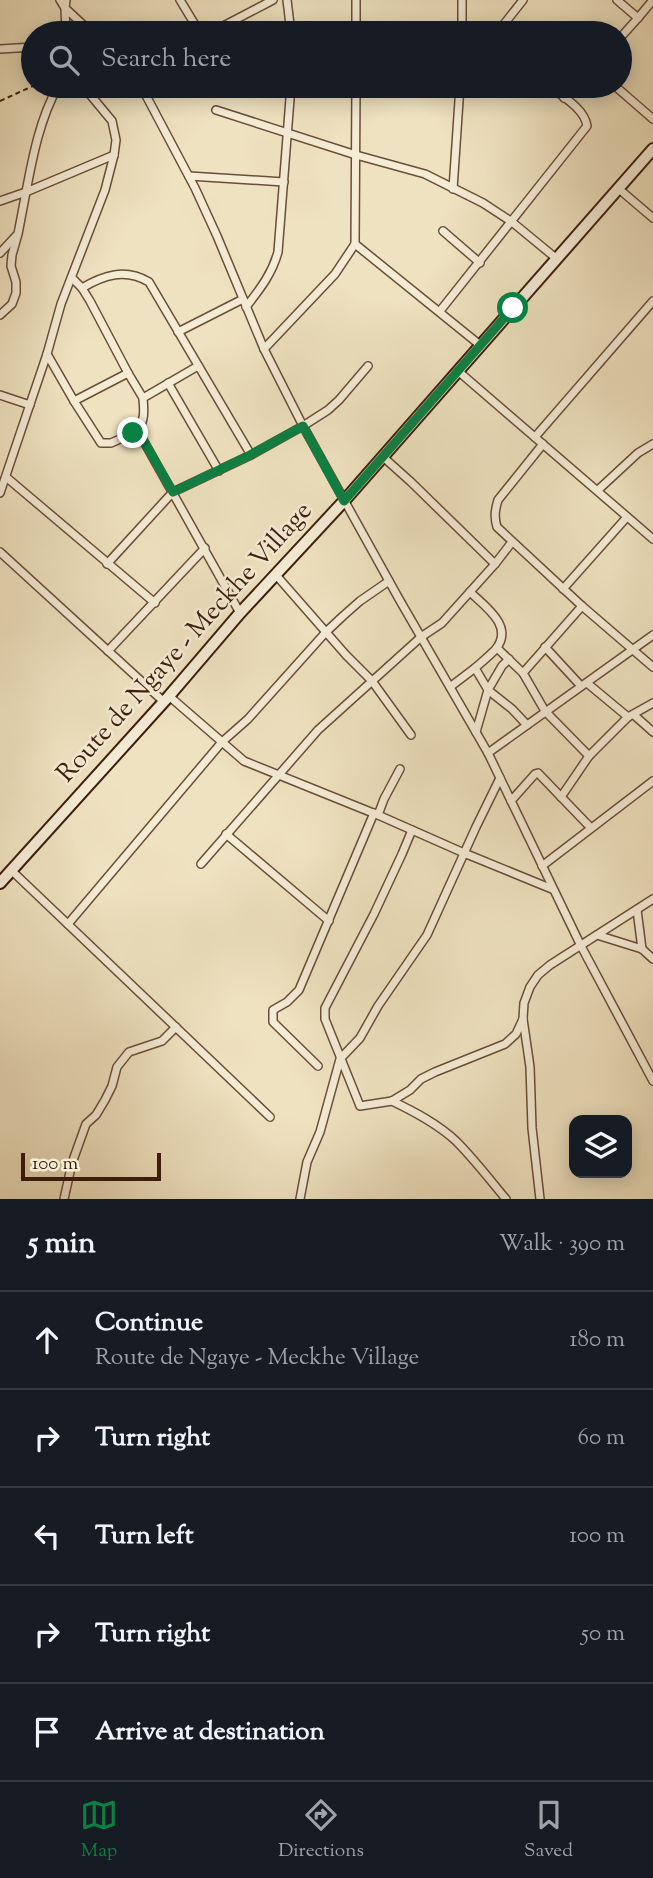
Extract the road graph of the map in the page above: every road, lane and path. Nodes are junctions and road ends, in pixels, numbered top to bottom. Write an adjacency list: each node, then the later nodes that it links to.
1 (60, 0): 11 (street)
2 (180, 0): 14 (street)
3 (273, 0): 15 (street)
4 (287, 0): 16 (street)
5 (356, 0): 17 (street)
6 (452, 0): 7 (street)
7 (462, 0): 18 (street)
8 (523, 0): 19 (street)
9 (617, 0): 12 (street)
10 (653, 1): 12 (street)
11 (66, 4): 13 (street)
12 (638, 18): 20 (street)
13 (81, 21)
14 (193, 21)
15 (233, 21)
16 (289, 21)
17 (356, 21)
18 (462, 21)
19 (506, 21)
20 (632, 25)
21 (21, 48): 22 (street)
22 (0, 49)
23 (21, 91): 32 (path)
24 (52, 98): 43 (street)
25 (94, 98): 37 (street)
26 (147, 98): 39 (street)
27 (289, 98): 35 (street)
28 (356, 98): 38 (street)
29 (459, 98): 42 (street)
30 (564, 98): 46 (street)
31 (629, 98): 34 (street)
32 (0, 101)
33 (216, 110): 35 (street)
34 (653, 119)
35 (288, 133): 38 (street); 40 (street)
36 (653, 149): 41 (main road, Route de Ngaye - Meckhe Village)
37 (114, 155): 43 (street); 53 (street)
38 (356, 155): 42 (street); 49 (street)
39 (189, 176): 40 (street); 56 (street)
40 (284, 181): 56 (street)
41 (619, 188): 45 (street); 51 (main road, Route de Ngaye - Meckhe Village)
42 (453, 189): 46 (street)
43 (26, 192): 44 (street); 48 (street)
44 (0, 201)
45 (653, 218)
46 (513, 222): 51 (street); 52 (street)
47 (443, 231): 52 (street)
48 (18, 233): 50 (street); 58 (street)
49 (355, 244): 57 (street); 61 (street)
50 (0, 253)
51 (557, 258): 60 (main road, Route de Ngaye - Meckhe Village)
52 (480, 262): 57 (street)
53 (72, 278): 54 (street); 62 (street)
54 (82, 288): 59 (street); 66 (street)
55 (653, 301): 74 (street)
56 (245, 303): 59 (street); 61 (street)
57 (440, 312): 60 (street)
58 (0, 315)
59 (178, 332): 63 (street)
60 (480, 345): 65 (main road, Route de Ngaye - Meckhe Village)
61 (264, 349): 72 (street)
62 (47, 354): 70 (street); 71 (street)
63 (198, 366): 67 (street); 77 (street)
64 (368, 366): 72 (street)
65 (458, 371): 74 (street); 78 (main road, Route de Ngaye - Meckhe Village)
66 (128, 373): 69 (street); 70 (street)
67 (168, 383): 69 (street); 79 (street)
68 (0, 395): 71 (street)
69 (143, 398): 73 (street)
70 (74, 401): 73 (street)
71 (30, 405): 80 (street)
72 (303, 426): 77 (street); 84 (street)
73 (138, 431): 82 (street)
74 (535, 437): 75 (street)
75 (543, 444): 81 (street); 87 (street)
76 (653, 444): 81 (street)
77 (250, 455): 79 (street)
78 (382, 456): 84 (main road, Route de Ngaye - Meckhe Village); 91 (street)
79 (219, 471): 82 (street)
80 (6, 477): 83 (street); 90 (street)
81 (597, 491): 85 (street)
82 (173, 492): 88 (street); 90 (street)
83 (0, 493)
84 (344, 501): 92 (main road, Route de Ngaye - Meckhe Village); 93 (street)
85 (627, 517): 86 (street); 94 (street)
86 (653, 539)
87 (512, 542): 91 (street); 94 (street)
88 (205, 548): 96 (street); 98 (street)
89 (0, 552): 105 (street)
90 (107, 564): 96 (street)
91 (495, 564): 95 (street)
92 (276, 575): 98 (main road, Route de Ngaye - Meckhe Village); 99 (street)
93 (389, 581): 99 (street); 101 (street)
94 (563, 589): 97 (street)
95 (470, 592): 101 (street); 103 (street)
96 (155, 603): 105 (street)
97 (582, 606): 102 (street); 104 (street)
98 (240, 613): 114 (main road, Route de Ngaye - Meckhe Village)
99 (326, 632): 110 (street); 122 (street)
100 (653, 635): 104 (street)
101 (421, 637): 110 (street); 112 (street)
102 (545, 647): 109 (street); 111 (street)
103 (497, 648): 106 (street); 108 (street)
104 (632, 649): 107 (street); 111 (street)
105 (108, 651): 114 (street)
106 (509, 659): 109 (street); 113 (street)
107 (653, 667)
108 (475, 668): 112 (street); 113 (street)
109 (523, 673): 116 (street)
110 (372, 681): 121 (street); 126 (street)
111 (584, 684): 116 (street); 117 (street)
112 (450, 688): 119 (street)
113 (488, 690): 118 (street); 119 (street)
114 (166, 698): 122 (street); 138 (main road, Route de Ngaye - Meckhe Village)
115 (653, 703): 117 (street)
116 (545, 711): 118 (street); 124 (street)
117 (631, 716): 120 (street); 124 (street)
118 (527, 725): 123 (street)
119 (476, 733): 123 (street)
120 (653, 733)
121 (411, 735)
122 (222, 742): 126 (street); 144 (street)
123 (488, 753): 127 (street)
124 (589, 756): 129 (street)
125 (400, 769): 131 (street)
126 (278, 775): 131 (street); 134 (street)
127 (500, 778): 130 (street); 135 (street)
128 (653, 781): 132 (street)
129 (561, 797): 130 (street); 132 (street)
130 (510, 801): 137 (street)
131 (376, 814): 133 (street); 143 (street)
132 (591, 828): 137 (street)
133 (412, 830): 135 (street); 151 (street)
134 (226, 834): 136 (street); 143 (street)
135 (464, 853): 140 (street); 151 (street)
136 (201, 864)
137 (542, 866): 140 (street)
138 (11, 870): 139 (main road, Route de Ngaye - Meckhe Village); 144 (street)
139 (0, 883)
140 (553, 889): 146 (street)
141 (653, 899): 142 (street)
142 (637, 910): 145 (street); 147 (street)
143 (329, 921): 152 (street)
144 (68, 924): 150 (street)
145 (597, 936): 146 (street); 147 (street)
146 (580, 946): 149 (street); 153 (street)
147 (642, 949): 148 (street)
148 (653, 959)
149 (523, 1019): 154 (street); 159 (street)
150 (176, 1027): 155 (street); 156 (street)
151 (340, 1059): 154 (street); 157 (street)
152 (318, 1066)
153 (653, 1081)
154 (392, 1101): 158 (street)
155 (270, 1117)
156 (64, 1199)
157 (300, 1199)
158 (506, 1199)
159 (540, 1199)

